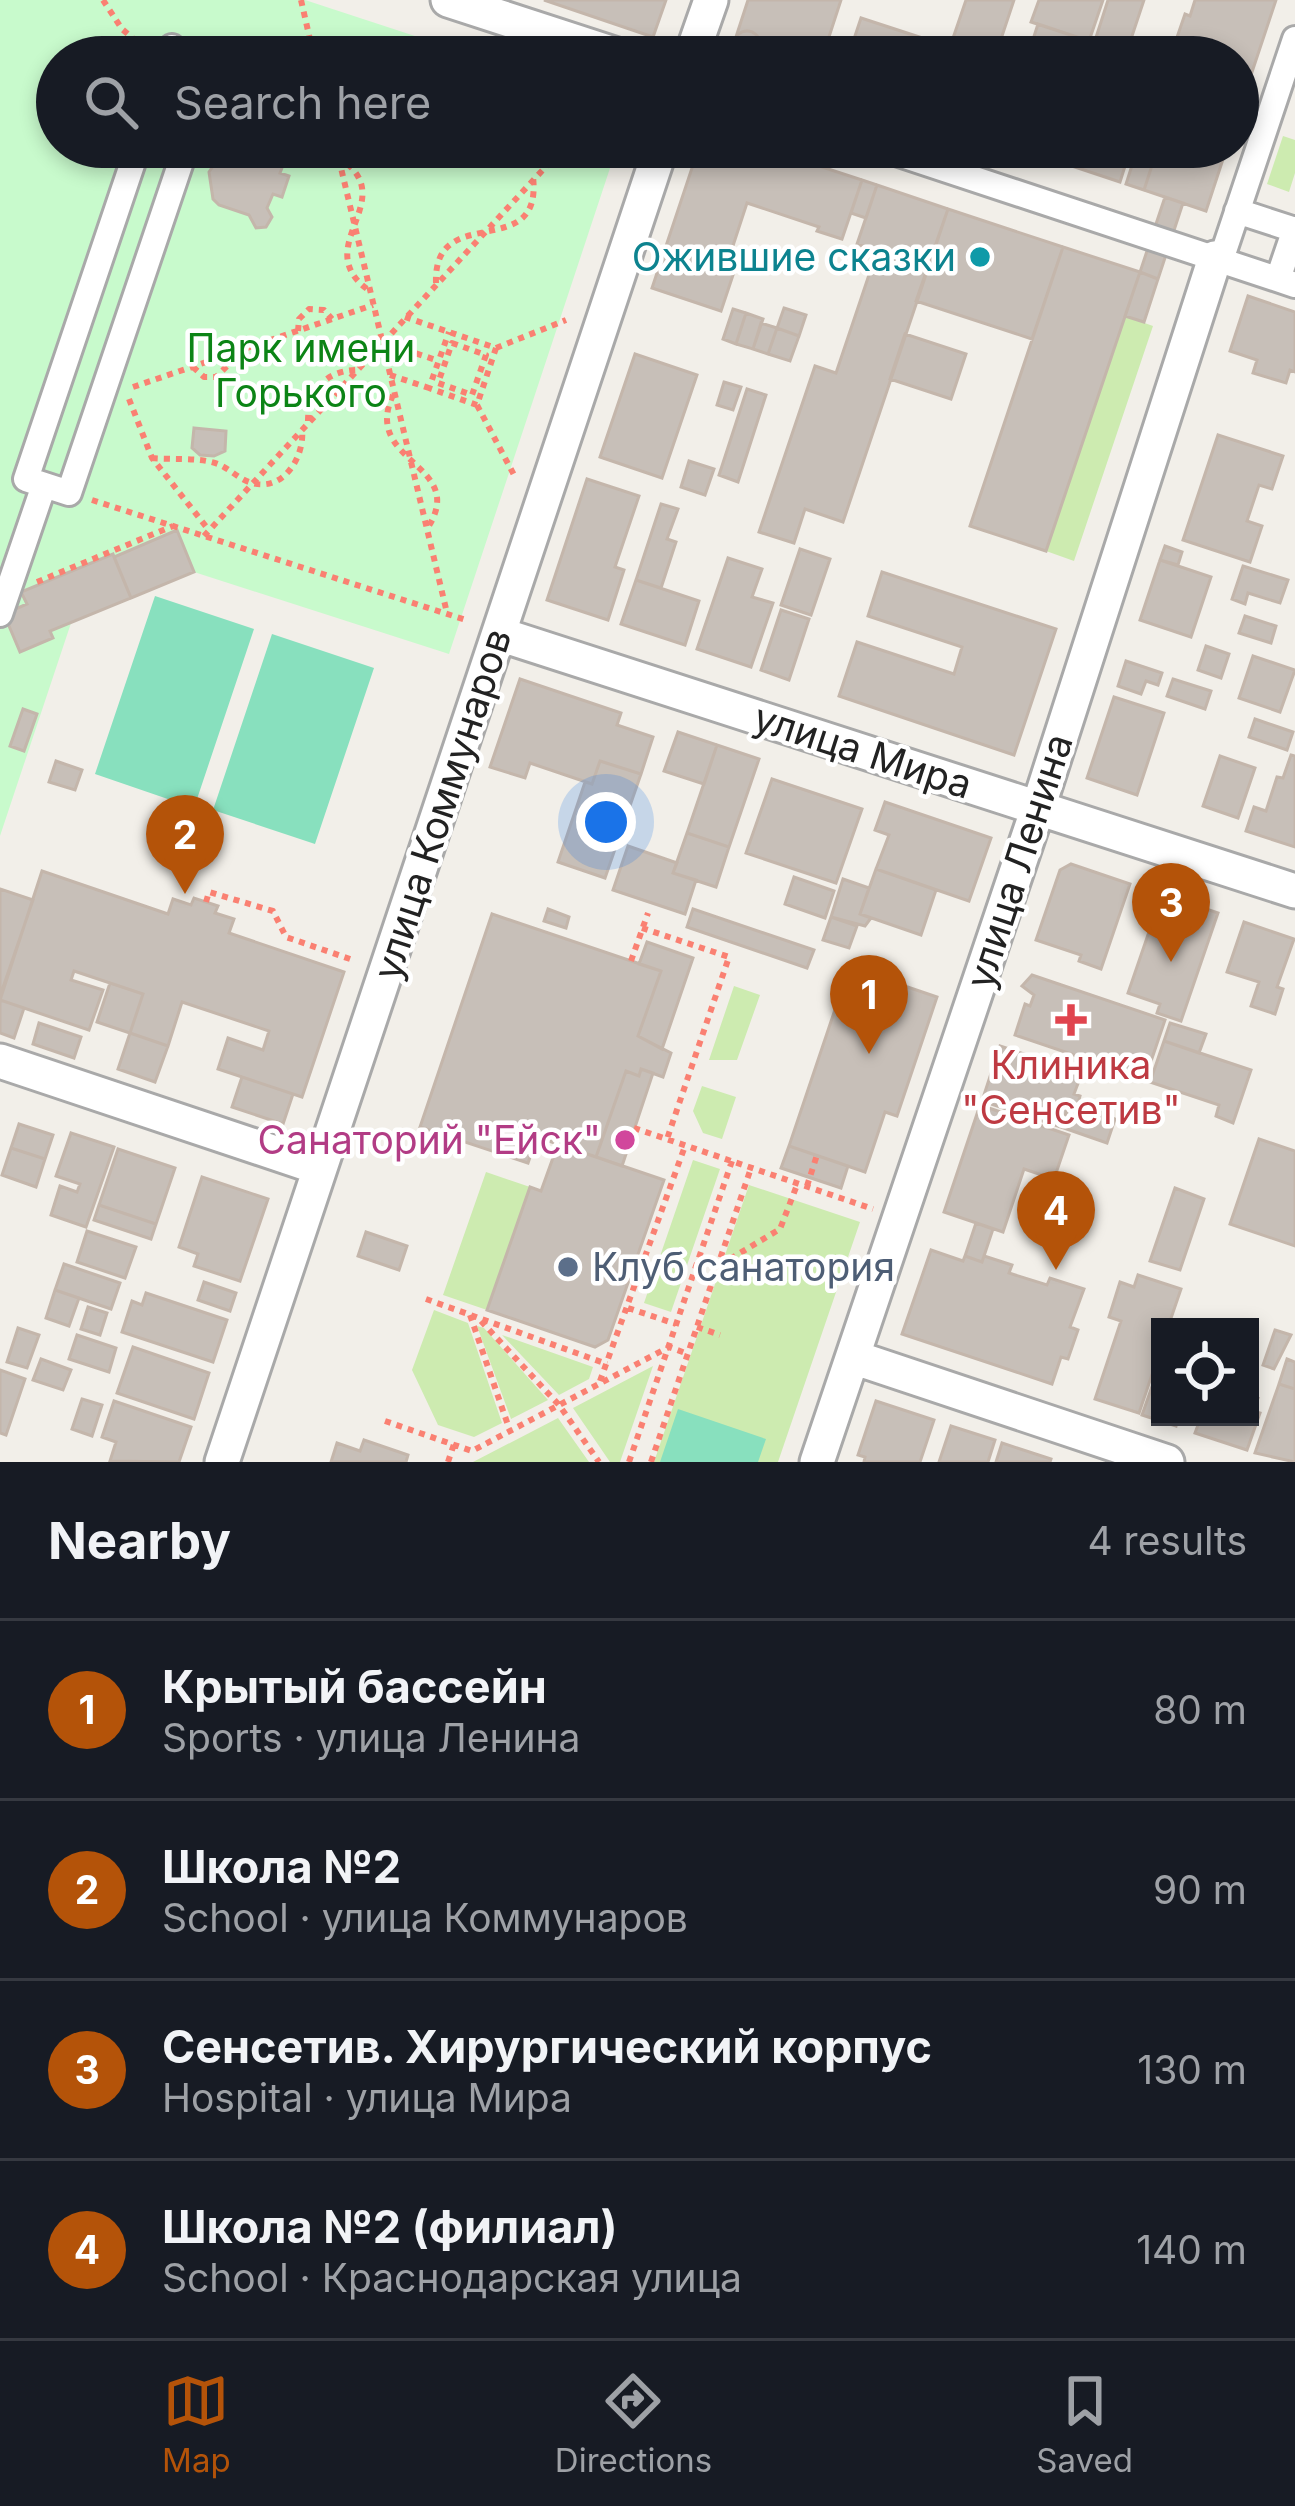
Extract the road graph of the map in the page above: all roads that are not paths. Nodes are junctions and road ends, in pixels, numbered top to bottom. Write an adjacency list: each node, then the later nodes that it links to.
1 (448, 0): 3 (street)
2 (710, 0): 4 (street)
3 (559, 36)
4 (699, 36)
5 (1295, 39): 6 (street, улица Ленина)
6 (1259, 146)
7 (131, 168): 16 (street)
8 (179, 168): 16 (street)
9 (655, 168): 18 (street, улица Коммунаров)
10 (942, 168): 14 (street)
11 (1252, 168): 12 (street, улица Ленина)
12 (1237, 211): 13 (street); 14 (street, улица Ленина)
13 (1295, 229): 15 (street)
14 (1218, 259): 15 (street); 19 (street, улица Ленина)
15 (1287, 282)
16 (44, 484): 17 (street)
17 (3, 604)
18 (499, 634): 19 (street, улица Мира); 22 (street, улица Коммунаров)
19 (1038, 808): 20 (street, улица Мира); 23 (street, улица Ленина)
20 (1295, 891)
21 (0, 1061): 22 (street)
22 (320, 1168): 24 (street, улица Коммунаров)
23 (853, 1357): 25 (street, улица Ленина); 26 (street)
24 (222, 1462)
25 (818, 1462)
26 (1167, 1462)

